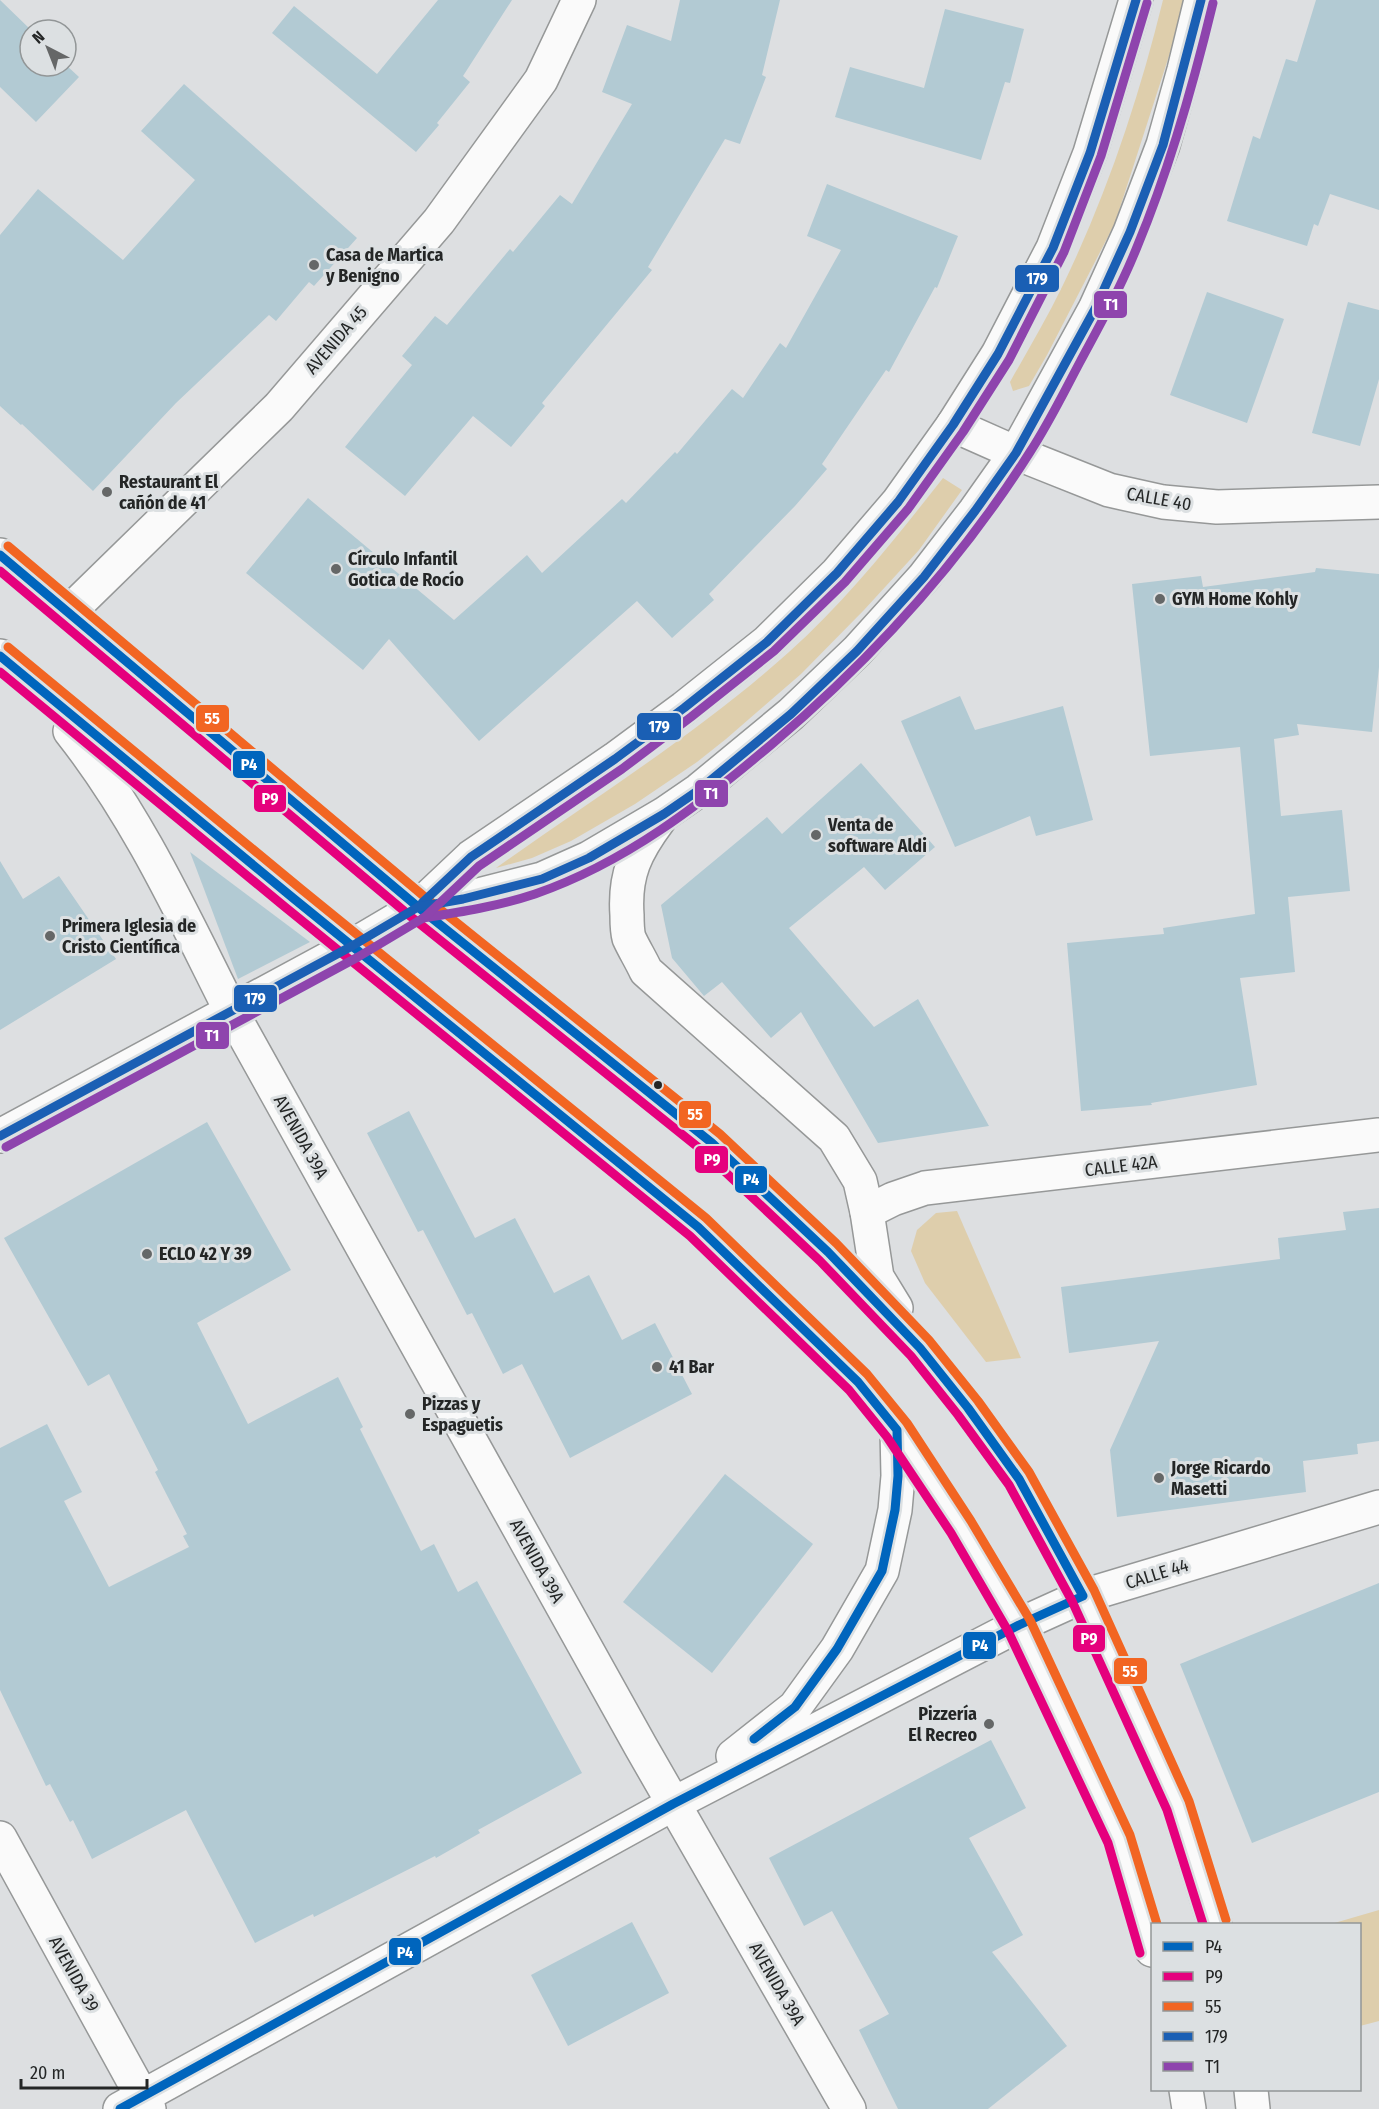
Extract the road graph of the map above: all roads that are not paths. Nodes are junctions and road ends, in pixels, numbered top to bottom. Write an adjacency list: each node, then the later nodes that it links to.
1 (579, 0): 8 (main road, AVENIDA 45)
2 (1136, 0): 4 (main road)
3 (1201, 0): 5 (main road)
4 (953, 424): 5 (main road, CALLE 40); 12 (main road)
5 (1016, 453): 6 (main road, CALLE 40); 11 (main road)
6 (1379, 502)
7 (0, 555): 8 (main road)
8 (68, 613): 12 (main road)
9 (0, 656): 10 (main road)
10 (32, 683): 13 (main road); 14 (main road, AVENIDA 39A)
11 (664, 814): 12 (main road); 17 (main road)
12 (418, 907): 13 (main road); 18 (main road)
13 (352, 946): 14 (main road); 19 (main road)
14 (231, 1011): 16 (main road); 23 (main road, AVENIDA 39A)
15 (1379, 1135): 17 (main road, CALLE 42A)
16 (0, 1136)
17 (867, 1212): 18 (main road)
18 (920, 1348): 21 (main road)
19 (897, 1430): 22 (main road); 23 (main road)
20 (1379, 1507): 21 (main road, CALLE 44)
21 (1083, 1596): 22 (main road, CALLE 44); 25 (main road)
22 (1019, 1624): 23 (main road, CALLE 44); 26 (main road)
23 (673, 1804): 29 (main road, CALLE 44); 30 (main road, AVENIDA 39A)
24 (0, 1838): 29 (main road, AVENIDA 39)
25 (1215, 1923)
26 (1151, 1947)
27 (1186, 2091): 31 (main road)
28 (1251, 2091): 32 (main road)
29 (137, 2105)
30 (849, 2109)
31 (1189, 2109)
32 (1253, 2109)

